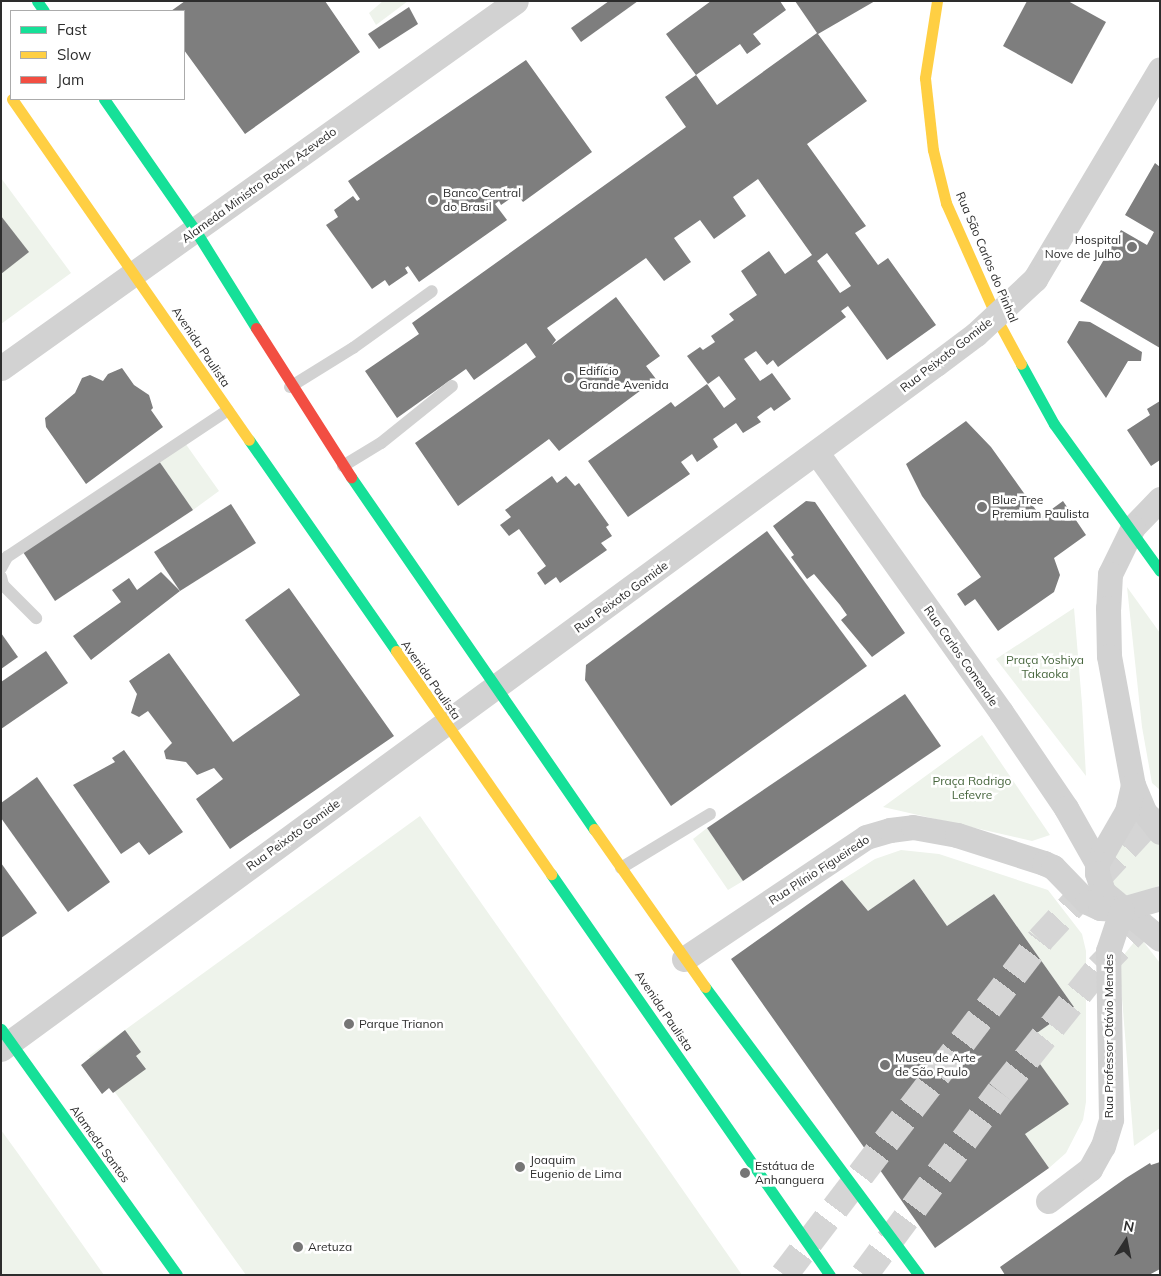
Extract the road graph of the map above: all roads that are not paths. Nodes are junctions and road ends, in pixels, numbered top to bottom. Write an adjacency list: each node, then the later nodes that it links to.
1 (516, 1): 6 (street, Alameda Ministro Rocha Azevedo)
2 (937, 1): 17 (main road, Rua São Carlos do Pinhal, bridge)
3 (1160, 69): 13 (street, Rua Peixoto Gomide, bridge)
4 (14, 100): 7 (main road, Avenida Paulista)
5 (105, 100): 6 (main road)
6 (196, 230): 7 (street, Alameda Ministro Rocha Azevedo); 11 (main road)
7 (135, 273): 9 (street, Alameda Ministro Rocha Azevedo); 12 (main road, Avenida Paulista)
8 (432, 291): 11 (lane)
9 (1, 368)
10 (452, 386): 14 (lane)
11 (290, 387): 14 (main road)
12 (228, 410): 16 (lane); 21 (main road, Avenida Paulista)
13 (817, 453): 20 (street, Rua Peixoto Gomide); 25 (street, Rua Carlos Comenale)
14 (344, 466): 20 (main road)
15 (1160, 499): 22 (street)
16 (1, 568)
17 (1160, 571)
18 (1, 577): 19 (lane)
19 (36, 618)
20 (496, 687): 21 (street, Rua Peixoto Gomide); 26 (main road)
21 (446, 725): 31 (street, Rua Peixoto Gomide); 34 (main road, Avenida Paulista)
22 (1133, 785): 24 (street); 25 (street)
23 (710, 814): 26 (lane)
24 (1160, 832)
25 (1097, 863): 28 (street, Rua Carlos Comenale)
26 (621, 868): 30 (main road)
27 (1160, 898): 28 (street)
28 (1122, 909): 29 (street); 30 (street, Rua Plínio Figueiredo); 32 (street, Rua Professor Otávio Mendes)
29 (1160, 939)
30 (684, 958): 35 (main road)
31 (4, 1040): 33 (main road, Alameda Santos)
32 (1048, 1201)
33 (177, 1275)
34 (830, 1275)
35 (919, 1275)

